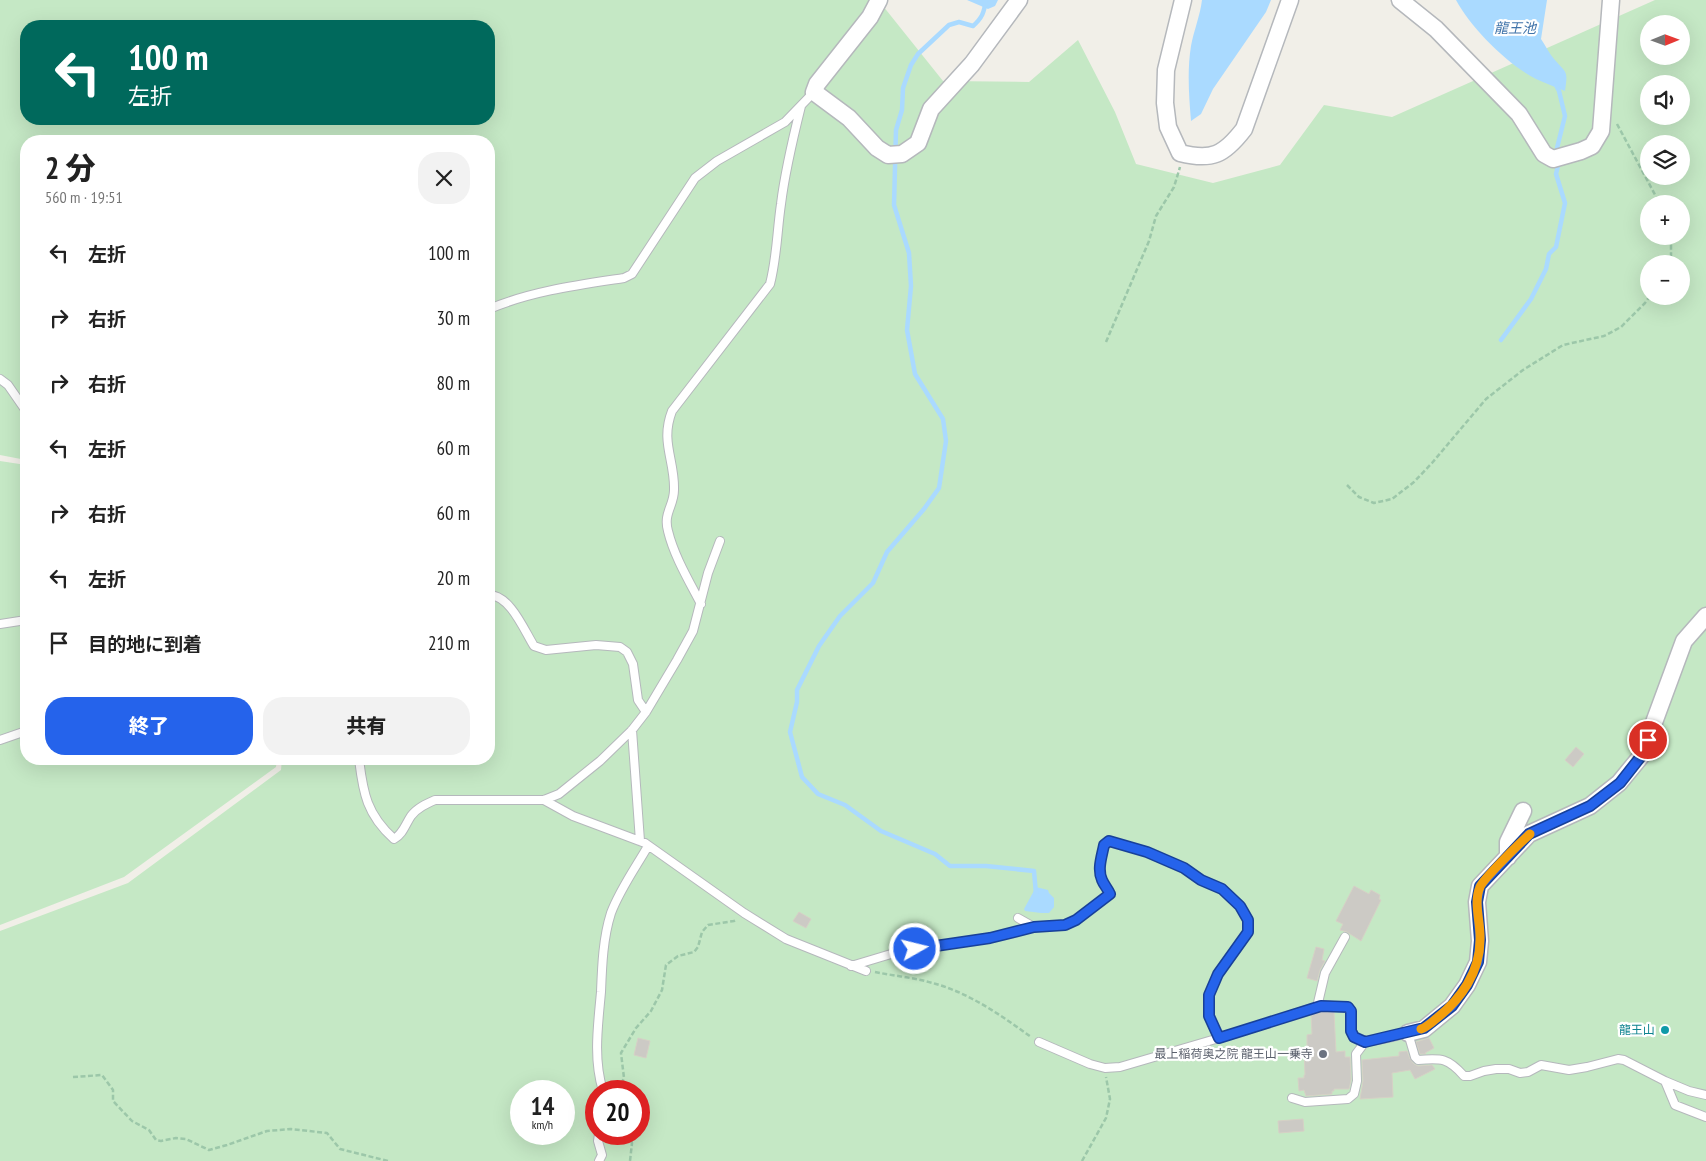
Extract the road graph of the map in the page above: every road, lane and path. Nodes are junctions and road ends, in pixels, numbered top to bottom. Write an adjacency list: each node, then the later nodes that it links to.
1 (879, 0): 7 (street)
2 (1019, 0): 7 (street)
3 (1183, 0): 10 (street)
4 (1290, 0): 10 (street)
5 (1400, 0): 6 (street)
6 (1611, 0)
7 (814, 92): 8 (lane)
8 (801, 106): 13 (lane); 20 (lane)
9 (1616, 122): 11 (path)
10 (1184, 153): 14 (path)
11 (1655, 195)
12 (1643, 305): 17 (path)
13 (495, 306)
14 (1106, 342)
15 (0, 379): 16 (lane)
16 (20, 402)
17 (1347, 484)
18 (720, 541): 20 (lane)
19 (495, 595): 24 (lane)
20 (701, 605): 24 (lane)
21 (1706, 616): 33 (street)
22 (20, 621): 23 (lane)
23 (0, 624)
24 (646, 712): 25 (lane)
25 (632, 730): 29 (lane); 31 (lane)
26 (20, 732): 27 (lane)
27 (0, 740)
28 (360, 765): 29 (lane)
29 (544, 800): 31 (lane)
30 (1522, 811): 33 (street)
31 (640, 841): 32 (lane)
32 (648, 846): 34 (lane); 47 (lane)
33 (1508, 857): 41 (street)
34 (744, 913): 38 (lane); 48 (path)
35 (1018, 918): 36 (lane)
36 (1034, 927): 38 (lane); 42 (lane)
37 (1345, 937): 40 (lane)
38 (851, 966): 39 (lane)
39 (866, 971): 43 (path)
40 (1317, 1007): 42 (lane); 44 (lane)
41 (1408, 1033): 44 (lane); 49 (lane)
42 (1219, 1038): 45 (lane)
43 (1039, 1042): 45 (lane)
44 (1365, 1042): 51 (lane)
45 (1105, 1068): 58 (path)
46 (73, 1077): 55 (path)
47 (599, 1080)
48 (623, 1080)
49 (1665, 1081): 50 (lane); 52 (lane)
50 (1706, 1095)
51 (1292, 1098)
52 (1706, 1116)
53 (599, 1145): 56 (lane)
54 (632, 1145): 57 (path)
55 (388, 1161)
56 (599, 1161)
57 (630, 1161)
58 (1082, 1161)

